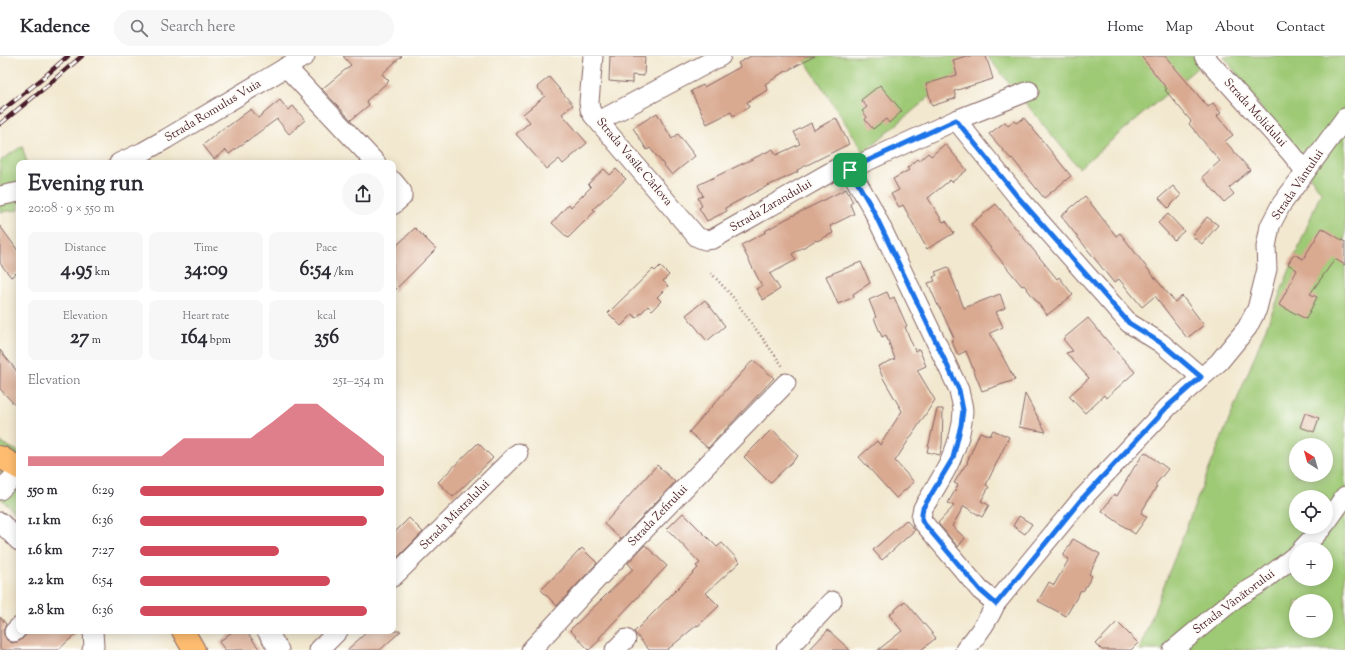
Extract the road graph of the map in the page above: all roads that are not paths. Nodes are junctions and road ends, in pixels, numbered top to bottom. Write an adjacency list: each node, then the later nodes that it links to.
1 (305, 56): 5 (street, Strada Romulus Vuia)
2 (593, 56): 9 (street, Strada Vasile Cârlova)
3 (721, 56): 9 (street)
4 (1204, 56): 13 (street, Strada Molidului)
5 (286, 68): 10 (street, Strada Romulus Vuia); 11 (street)
6 (1029, 91): 8 (street, Strada Zarandului)
7 (1345, 118): 13 (street, Strada Vântului)
8 (956, 120): 12 (street, Strada Zarandului); 19 (street)
9 (599, 122): 18 (street, Strada Vasile Cârlova)
10 (126, 160)
11 (373, 160)
12 (848, 168): 18 (street, Strada Zarandului); 35 (street)
13 (1306, 171): 19 (street, Strada Vântului)
14 (396, 185): 17 (street)
15 (16, 193): 16 (street)
16 (0, 196)
17 (396, 202)
18 (697, 237)
19 (1201, 377): 35 (street, Strada Vântului)
20 (786, 383): 44 (street, Strada Zefirului)
21 (518, 453): 33 (street, Strada Mistralului)
22 (0, 457): 23 (main road)
23 (16, 466)
24 (16, 475): 25 (street)
25 (0, 490)
26 (1345, 496): 27 (street)
27 (1333, 513)
28 (0, 522): 30 (street)
29 (1316, 534): 31 (street)
30 (16, 539)
31 (1309, 542)
32 (1289, 560): 47 (street, Strada Vânătorului)
33 (396, 574)
34 (832, 601): 45 (street)
35 (996, 604): 46 (street, Strada Vântului)
36 (93, 634): 40 (street)
37 (185, 634): 41 (main road)
38 (269, 634): 42 (street)
39 (335, 634): 43 (street)
40 (92, 650)
41 (194, 650)
42 (279, 650)
43 (319, 650)
44 (531, 650)
45 (786, 650)
46 (965, 650)
47 (1173, 650)

